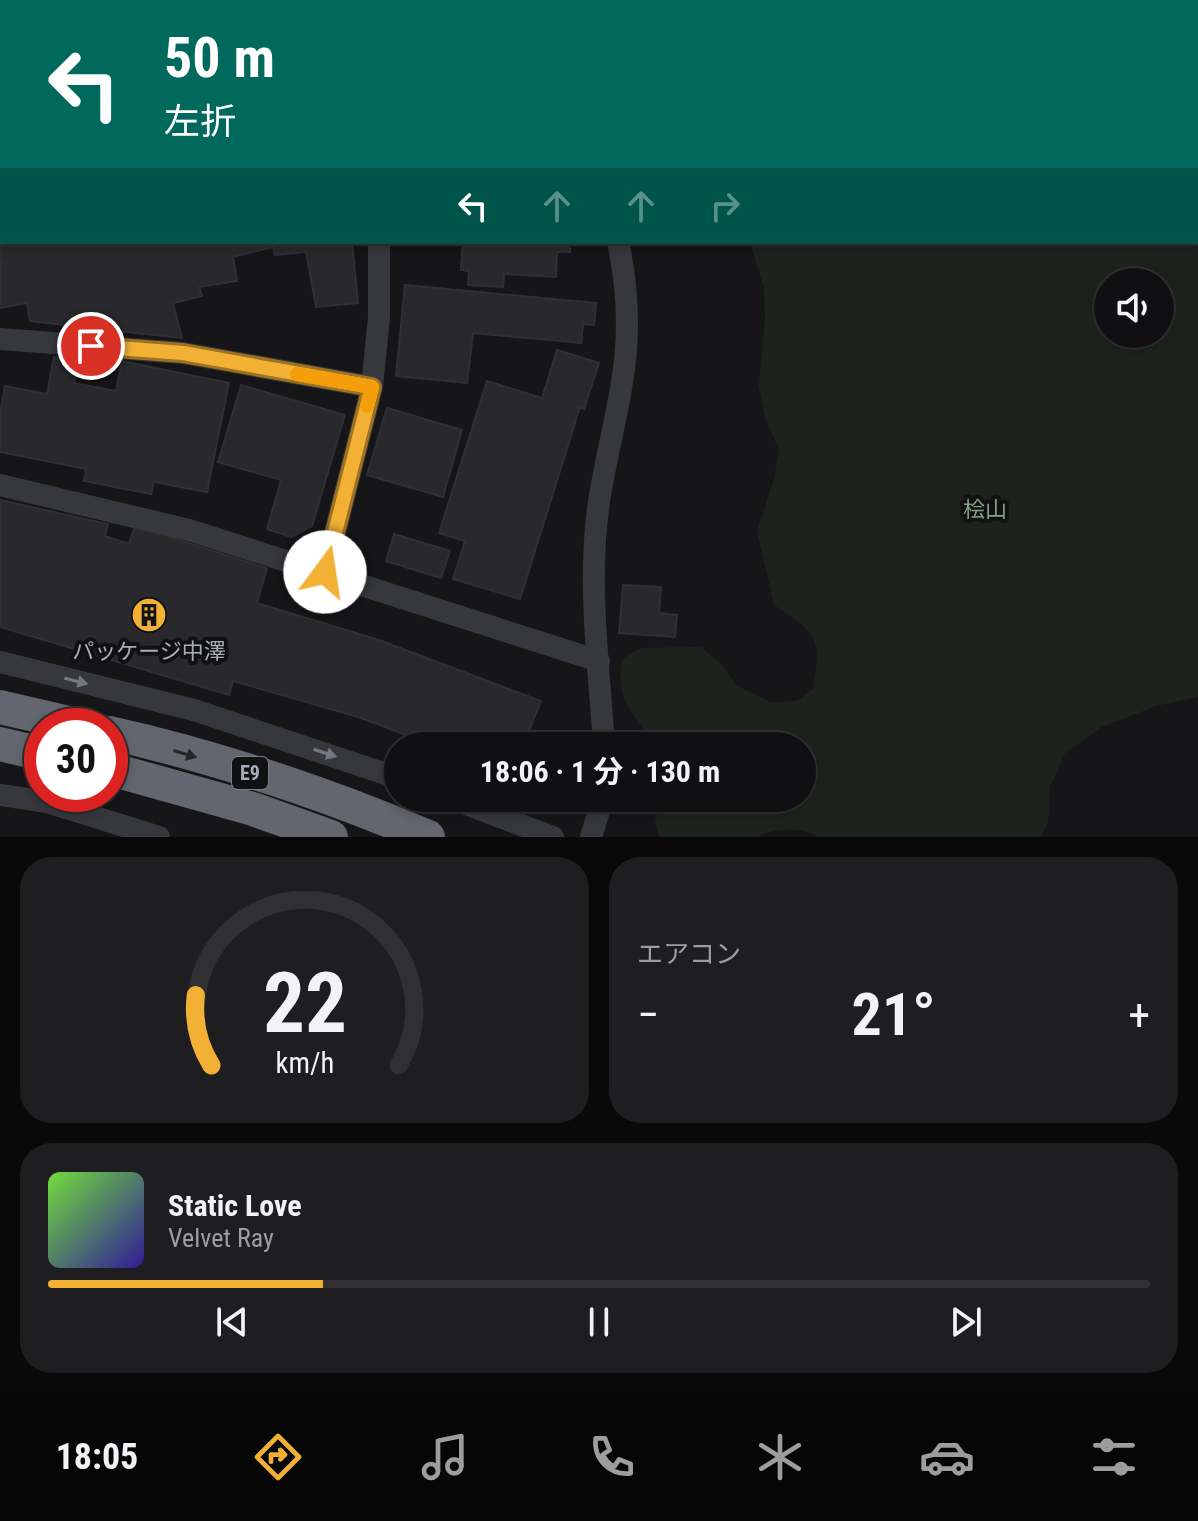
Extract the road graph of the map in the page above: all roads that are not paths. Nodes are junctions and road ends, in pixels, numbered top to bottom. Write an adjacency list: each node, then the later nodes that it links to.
1 (379, 244): 4 (street)
2 (618, 244): 7 (street)
3 (0, 339): 4 (street)
4 (372, 387): 6 (street)
5 (0, 485): 6 (street)
6 (325, 572): 7 (street)
7 (599, 661): 11 (street)
8 (0, 662): 17 (street, one-way to 17)
9 (0, 707): 10 (highway)
10 (24, 713)
11 (603, 732)
12 (128, 738): 22 (highway, E9, one-way to 22)
13 (0, 744): 14 (highway)
14 (24, 750)
15 (0, 756): 16 (highway)
16 (24, 759)
17 (384, 773)
18 (128, 775): 24 (highway, E9)
19 (0, 795): 23 (street)
20 (487, 812): 27 (street)
21 (599, 812): 28 (street)
22 (388, 820): 25 (highway, E9); 26 (highway)
23 (159, 837)
24 (331, 837)
25 (428, 837)
26 (440, 837)
27 (553, 837)
28 (591, 837)

